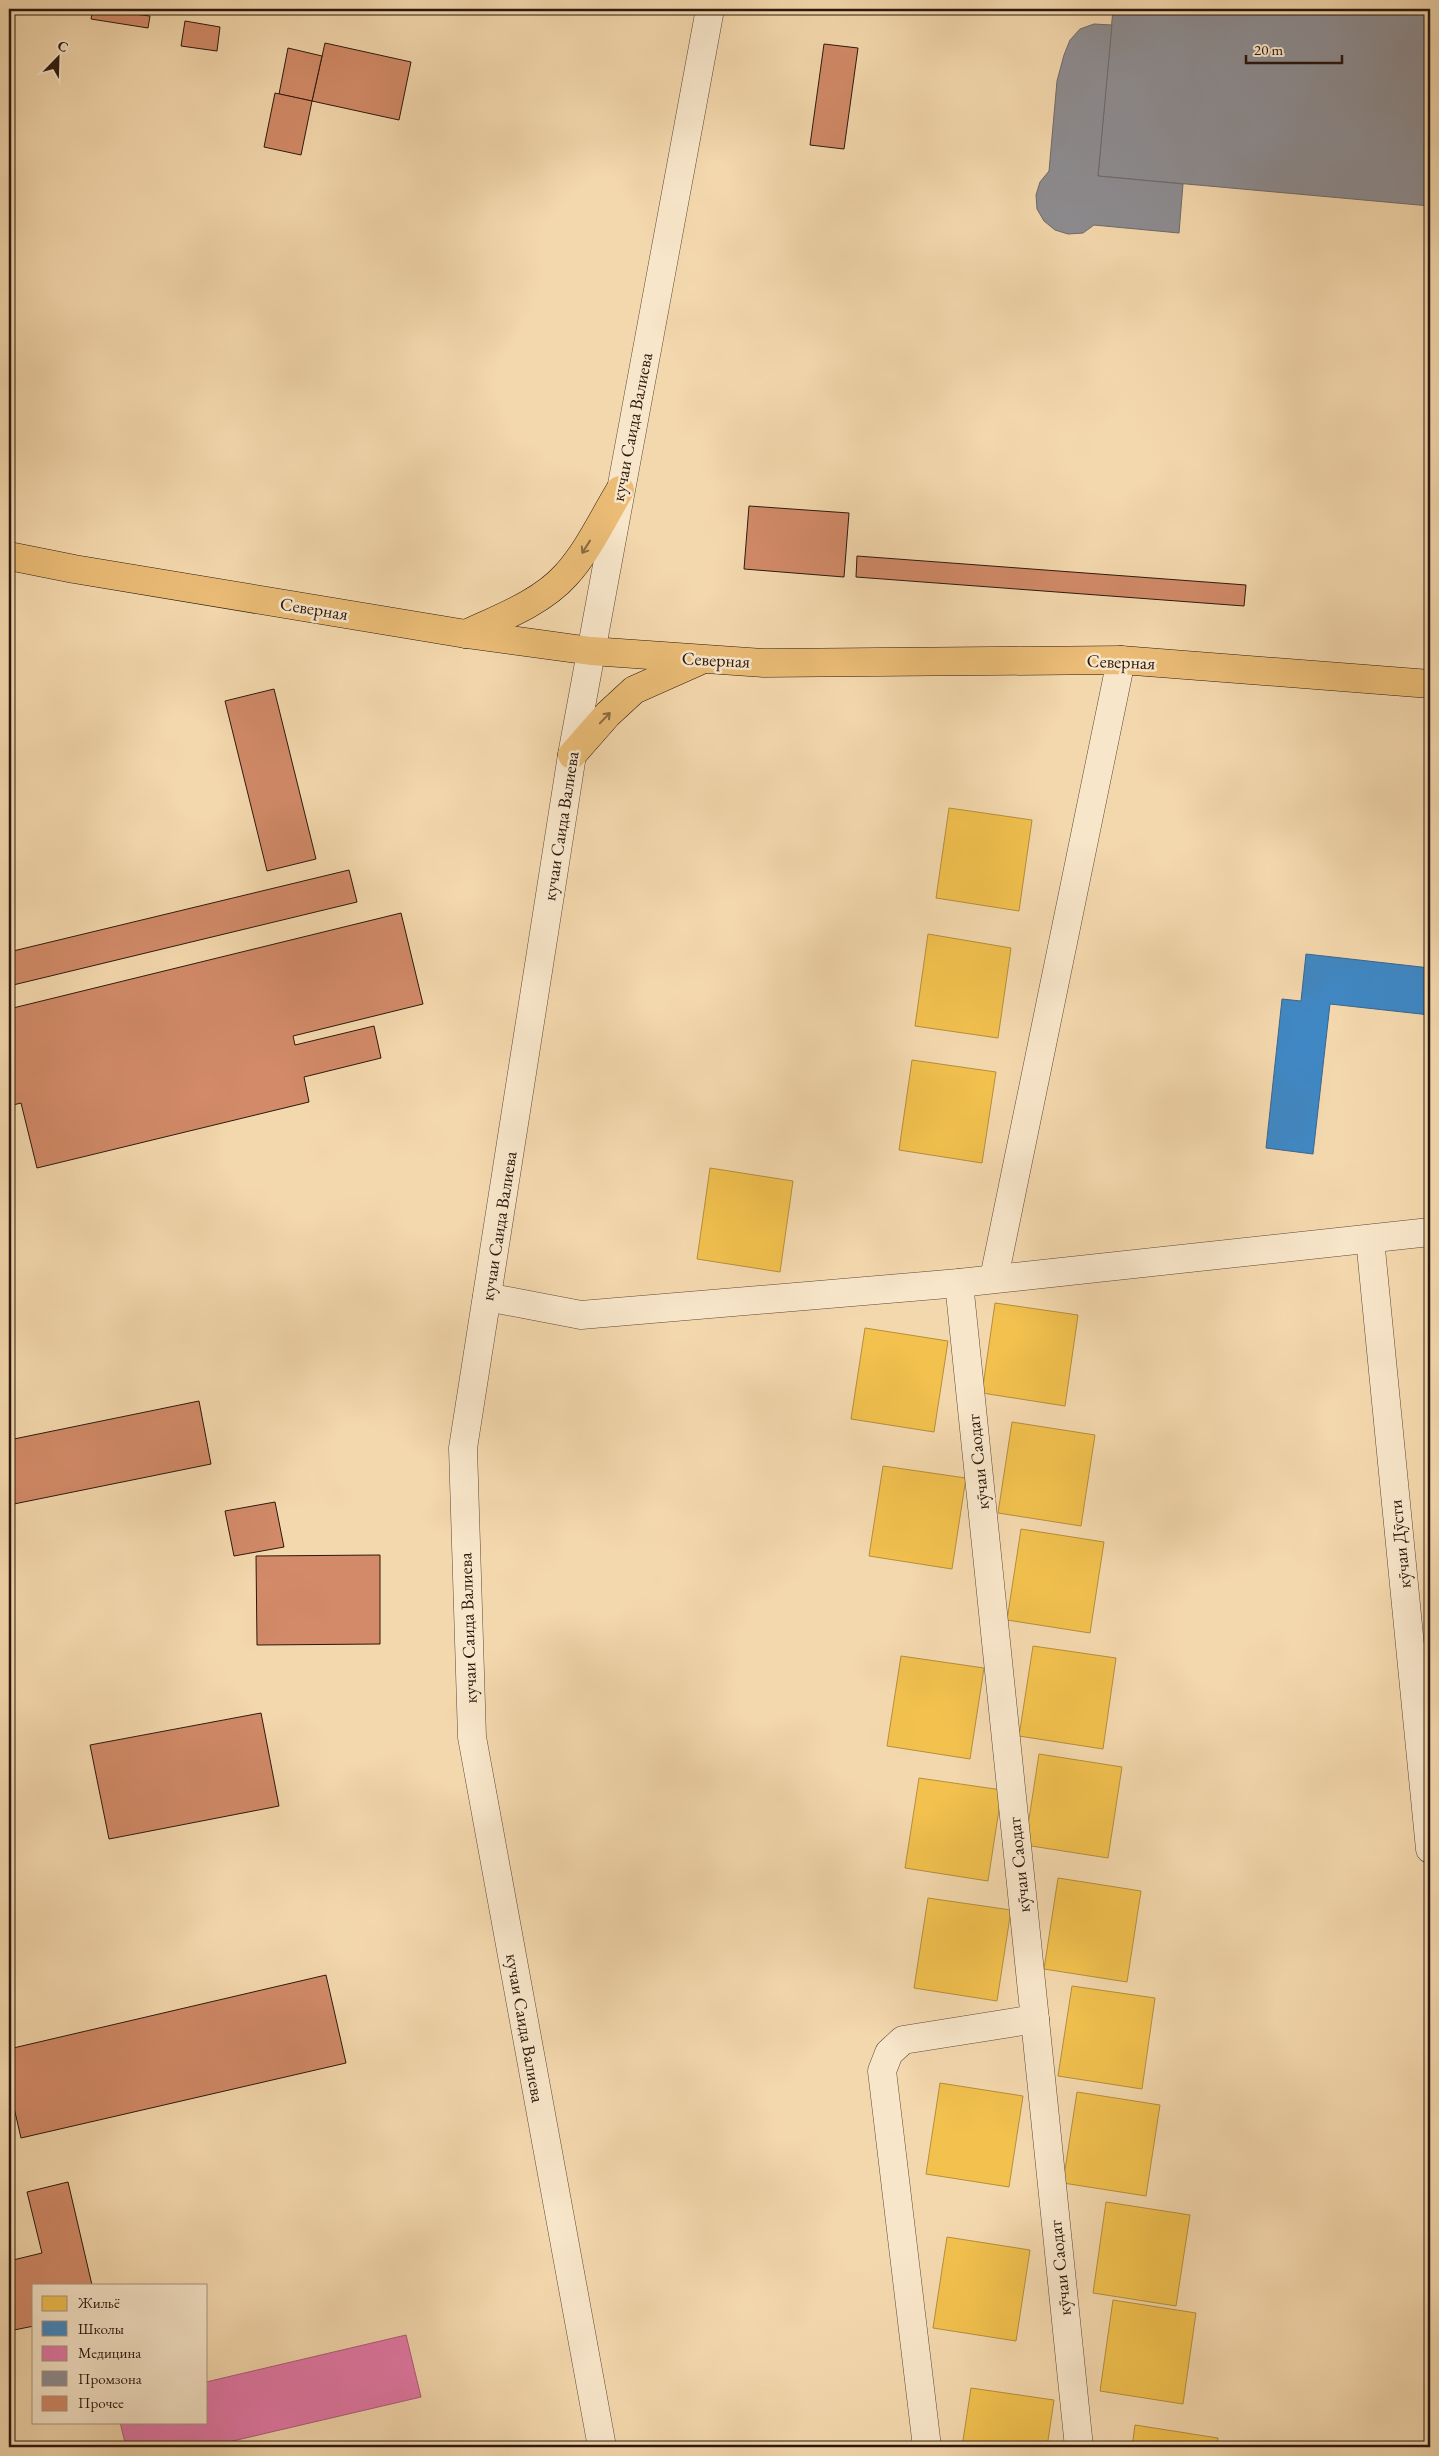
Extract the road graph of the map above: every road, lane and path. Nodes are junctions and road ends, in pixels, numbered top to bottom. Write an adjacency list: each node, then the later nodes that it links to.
1 (710, 9): 2 (street, кучаи Саида Валиева)
2 (620, 490): 4 (main road, one-way to 4); 5 (street, кучаи Саида Валиева)
3 (9, 556): 4 (main road, Северная)
4 (466, 634): 5 (main road, Северная)
5 (591, 651): 6 (main road, Северная); 9 (street, кучаи Саида Валиева)
6 (702, 660): 7 (main road, Северная); 9 (main road, one-way to 6)
7 (1121, 660): 8 (main road, Северная); 12 (street)
8 (1430, 684)
9 (572, 755): 14 (street, кучаи Саида Валиева)
10 (1430, 1232): 11 (street)
11 (1370, 1239): 12 (street); 15 (street, кӯчаи Дӯсти)
12 (994, 1278): 13 (street)
13 (959, 1283): 14 (street); 16 (street, кӯчаи Саодат)
14 (487, 1297): 17 (street, кучаи Саида Валиева)
15 (1430, 1849)
16 (1034, 2019): 18 (street); 19 (street, кӯчаи Саодат)
17 (602, 2447)
18 (927, 2447)
19 (1079, 2447)

